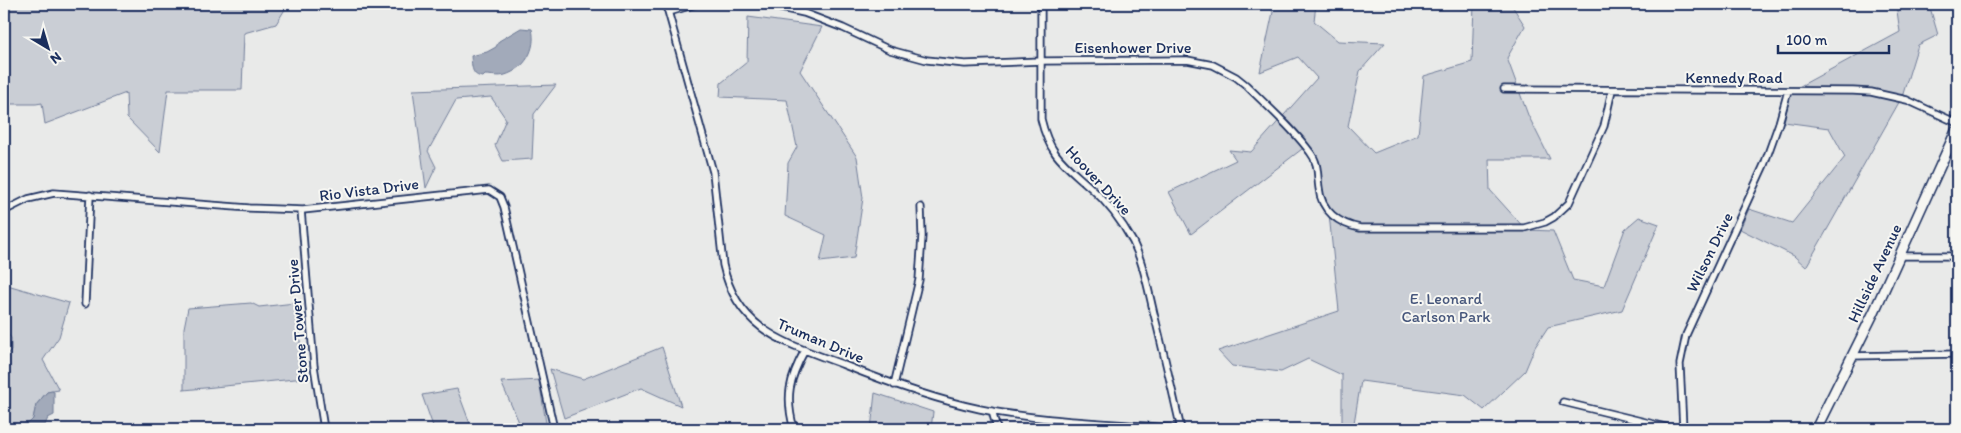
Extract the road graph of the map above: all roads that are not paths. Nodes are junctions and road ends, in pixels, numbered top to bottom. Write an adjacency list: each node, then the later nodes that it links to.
1 (666, 4): 5 (street, Truman Drive)
2 (696, 4): 5 (street)
3 (763, 4): 6 (street, Eisenhower Drive)
4 (1041, 4): 6 (street, Hoover Drive)
5 (669, 12): 19 (street, Truman Drive)
6 (1041, 61): 8 (street, Eisenhower Drive); 29 (street, Hoover Drive)
7 (1504, 89): 8 (street, Kennedy Road)
8 (1612, 90): 9 (street, Kennedy Road)
9 (1788, 91): 10 (street, Kennedy Road); 31 (street, Wilson Drive)
10 (1957, 124)
11 (1957, 129): 16 (main road, Hillside Avenue)
12 (90, 195): 14 (street, Rio Vista Drive); 15 (street, Rio Vista Drive); 18 (street)
13 (920, 207): 22 (street)
14 (301, 210): 25 (street, Stone Tower Drive); 26 (street, Rio Vista Drive)
15 (4, 211)
16 (1900, 256): 17 (street); 21 (main road, Hillside Avenue)
17 (1957, 256)
18 (85, 304)
19 (805, 350): 22 (street, Truman Drive); 27 (street)
20 (1957, 354): 21 (street)
21 (1851, 356): 32 (main road, Hillside Avenue)
22 (894, 385): 24 (street, Truman Drive)
23 (1563, 402): 30 (street)
24 (992, 411): 28 (street); 29 (street, Truman Drive)
25 (324, 429)
26 (554, 429)
27 (794, 429)
28 (998, 429)
29 (1180, 429)
30 (1674, 429)
31 (1683, 429)
32 (1816, 429)

